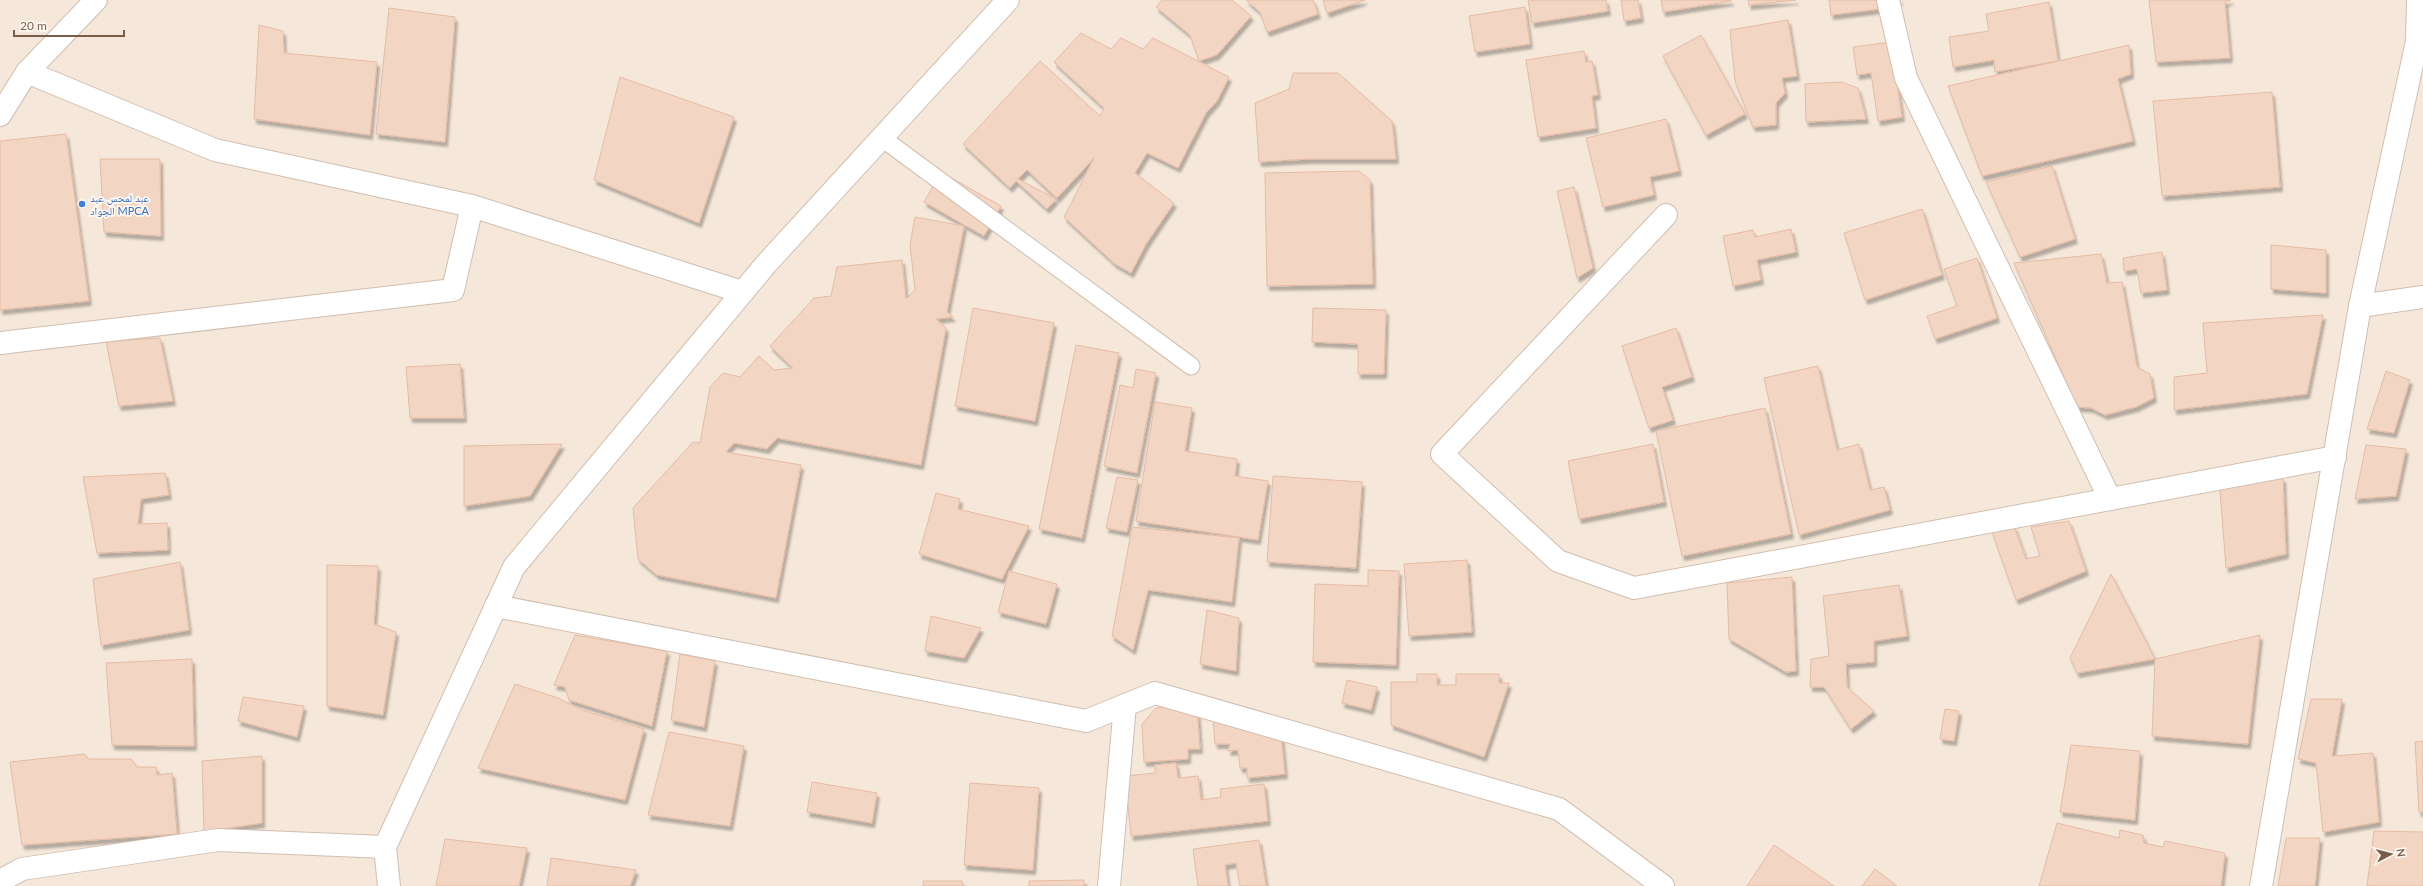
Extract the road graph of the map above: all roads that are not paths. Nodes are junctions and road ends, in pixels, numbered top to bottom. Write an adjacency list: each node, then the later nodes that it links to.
1 (96, 0): 5 (street)
2 (1008, 0): 7 (street)
3 (1888, 0): 16 (street)
4 (2418, 0): 12 (street)
5 (27, 72): 6 (street); 8 (street)
6 (0, 115)
7 (882, 138): 10 (street); 14 (lane)
8 (472, 206): 10 (street); 13 (street)
9 (1666, 216): 16 (street)
10 (742, 292): 17 (street)
11 (2423, 297): 12 (street)
12 (2360, 306): 15 (street)
13 (0, 343)
14 (1191, 366)
15 (2335, 457): 16 (street); 24 (street)
16 (2110, 499)
17 (496, 606): 18 (street); 19 (street)
18 (1125, 705): 22 (street); 23 (street)
19 (386, 847): 20 (street); 21 (street)
20 (0, 881)
21 (389, 886)
22 (1109, 886)
23 (1663, 886)
24 (2261, 886)

